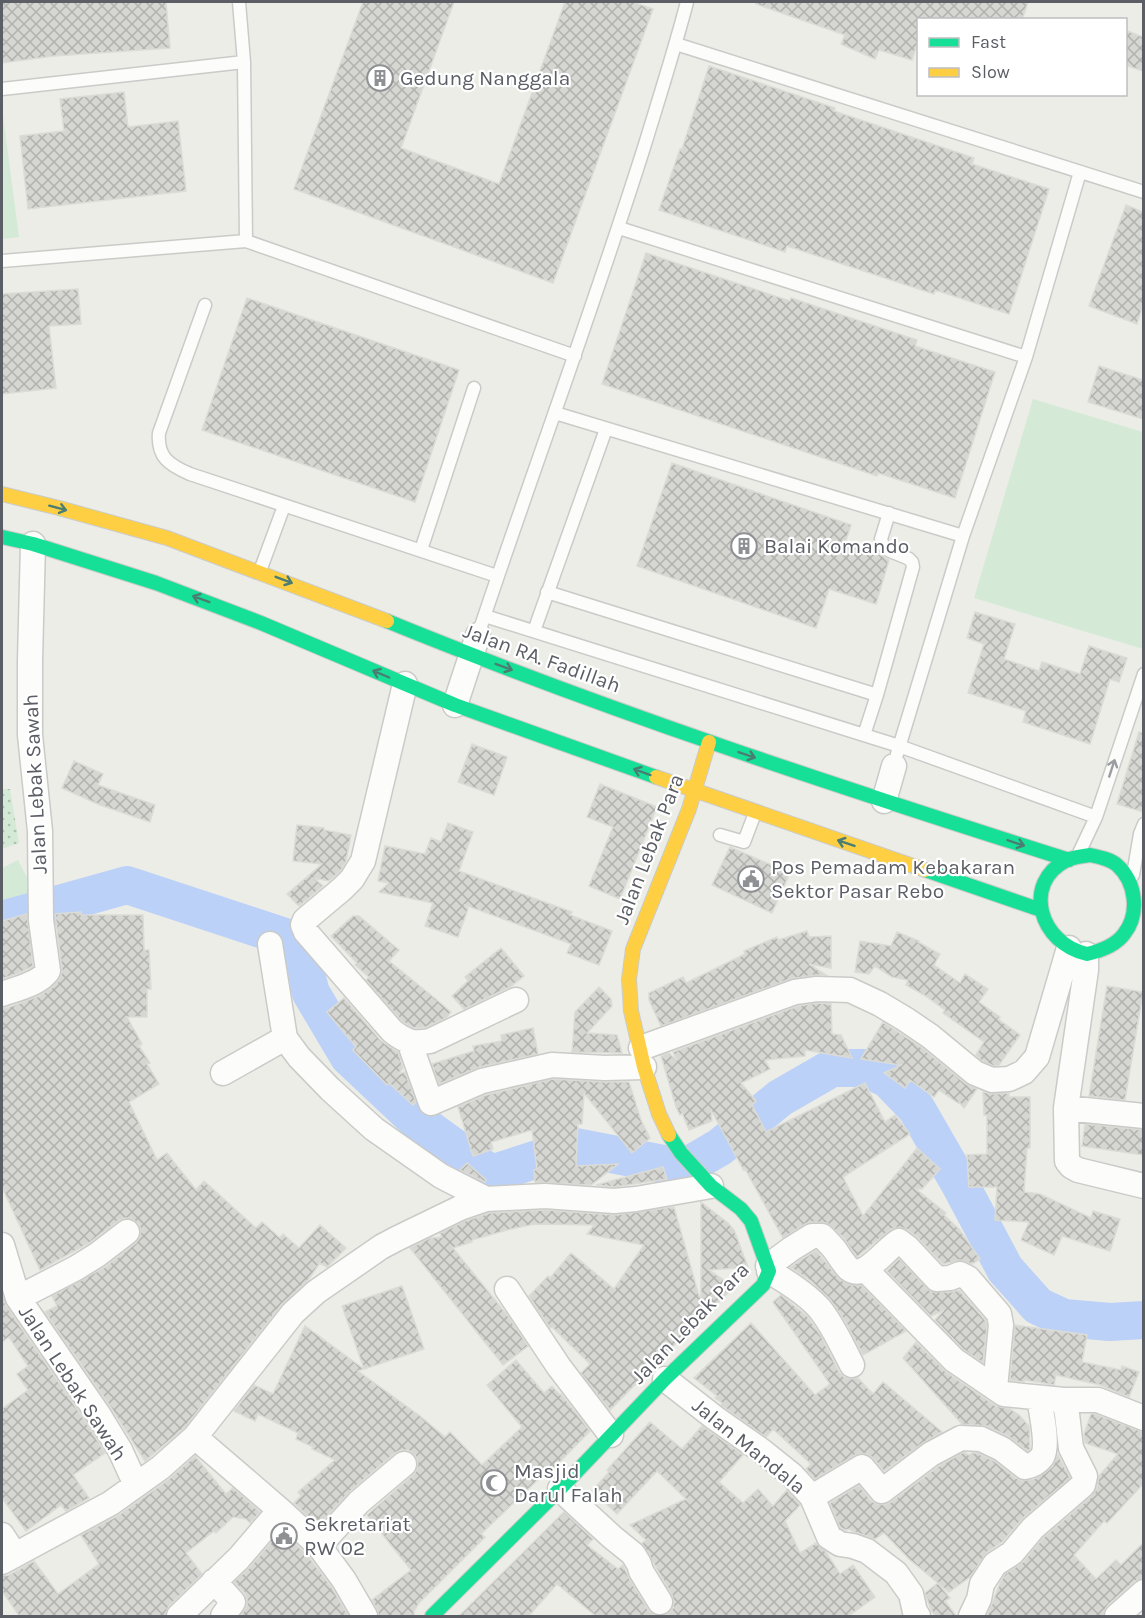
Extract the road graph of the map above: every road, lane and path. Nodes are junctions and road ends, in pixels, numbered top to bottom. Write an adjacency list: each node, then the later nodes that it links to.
1 (238, 2): 4 (lane)
2 (687, 2): 3 (lane)
3 (676, 44): 6 (lane); 8 (lane)
4 (244, 62): 5 (lane); 9 (lane)
5 (2, 89)
6 (1080, 171): 7 (lane); 13 (lane)
7 (1143, 192)
8 (619, 228): 12 (lane); 13 (lane)
9 (246, 241): 10 (lane); 12 (lane)
10 (2, 261)
11 (204, 305): 18 (lane)
12 (575, 356): 15 (lane)
13 (1026, 357): 20 (lane)
14 (474, 388): 23 (lane)
15 (555, 413): 16 (lane); 25 (lane)
16 (606, 429): 19 (lane); 26 (lane)
17 (2, 494): 24 (main road, Jalan RA. Fadillah, one-way to 24)
18 (284, 506): 23 (lane); 24 (lane)
19 (889, 513): 20 (lane); 31 (lane)
20 (963, 536): 35 (lane)
21 (2, 537): 22 (main road)
22 (33, 544): 30 (main road, one-way to 22); 49 (street, Jalan Lebak Sawah)
23 (421, 550): 25 (lane)
24 (260, 571): 28 (main road, Jalan RA. Fadillah, one-way to 28)
25 (497, 576): 28 (lane)
26 (548, 592): 27 (lane); 31 (lane)
27 (534, 631): 28 (lane); 33 (lane)
28 (478, 635): 32 (street); 34 (main road, Jalan RA. Fadillah, one-way to 34)
29 (1143, 674): 39 (lane, one-way to 29)
30 (405, 684): 32 (main road); 52 (street)
31 (877, 695): 33 (lane)
32 (455, 705): 36 (main road, one-way to 32)
33 (864, 735): 35 (lane)
34 (709, 742): 36 (main road, Jalan Lebak Para); 37 (main road, Jalan RA. Fadillah, one-way to 37)
35 (896, 756): 37 (street); 39 (lane)
36 (695, 791): 38 (main road); 53 (main road, Jalan Lebak Para)
37 (884, 801): 42 (main road, Jalan RA. Fadillah, one-way to 42)
38 (756, 812): 41 (lane); 44 (main road, one-way to 38)
39 (1096, 817): 42 (lane)
40 (1143, 824): 43 (lane)
41 (720, 835)
42 (1073, 858): 43 (main road); 44 (main road)
43 (1137, 892): 45 (main road)
44 (1041, 910): 48 (main road)
45 (1119, 942): 47 (main road); 48 (main road)
46 (270, 944): 51 (street)
47 (1135, 947)
48 (1078, 951): 53 (street); 55 (street)
49 (2, 994)
50 (516, 1000): 52 (street)
51 (285, 1038): 54 (street); 59 (street)
52 (409, 1041): 53 (street)
53 (642, 1057): 57 (main road, Jalan Lebak Para)
54 (223, 1073)
55 (1066, 1108): 56 (street); 58 (street)
56 (1143, 1116)
57 (704, 1178): 59 (street); 62 (main road, Jalan Lebak Para)
58 (1143, 1186)
59 (486, 1199): 73 (street)
60 (127, 1232): 65 (street)
61 (2, 1245): 65 (street, Jalan Lebak Sawah)
62 (769, 1269): 63 (street); 66 (street); 67 (main road, Jalan Lebak Para)
63 (866, 1270): 68 (street); 68 (street)
64 (507, 1289): 72 (street)
65 (18, 1298): 75 (street, Jalan Lebak Sawah)
66 (852, 1365)
67 (665, 1379): 72 (main road, Jalan Lebak Para); 77 (street, Jalan Mandala)
68 (995, 1388): 69 (street)
69 (1039, 1398): 70 (street); 77 (street)
70 (1064, 1400): 71 (street); 90 (street)
71 (1143, 1419)
72 (611, 1435): 76 (main road, Jalan Lebak Para)
73 (195, 1437): 75 (street); 78 (street)
74 (404, 1464): 80 (street)
75 (136, 1485): 81 (street)
76 (560, 1489): 84 (street); 88 (main road, Jalan Lebak Para)
77 (812, 1497): 89 (street, Jalan Mandala)
78 (280, 1510): 80 (street); 82 (street)
79 (2, 1535): 81 (street)
80 (319, 1546): 87 (street)
81 (8, 1559)
82 (214, 1581): 85 (street); 86 (street)
83 (1143, 1592): 91 (street)
84 (660, 1602)
85 (179, 1617)
86 (223, 1617)
87 (365, 1617)
88 (432, 1617)
89 (918, 1617)
90 (971, 1617)
91 (1117, 1617)

